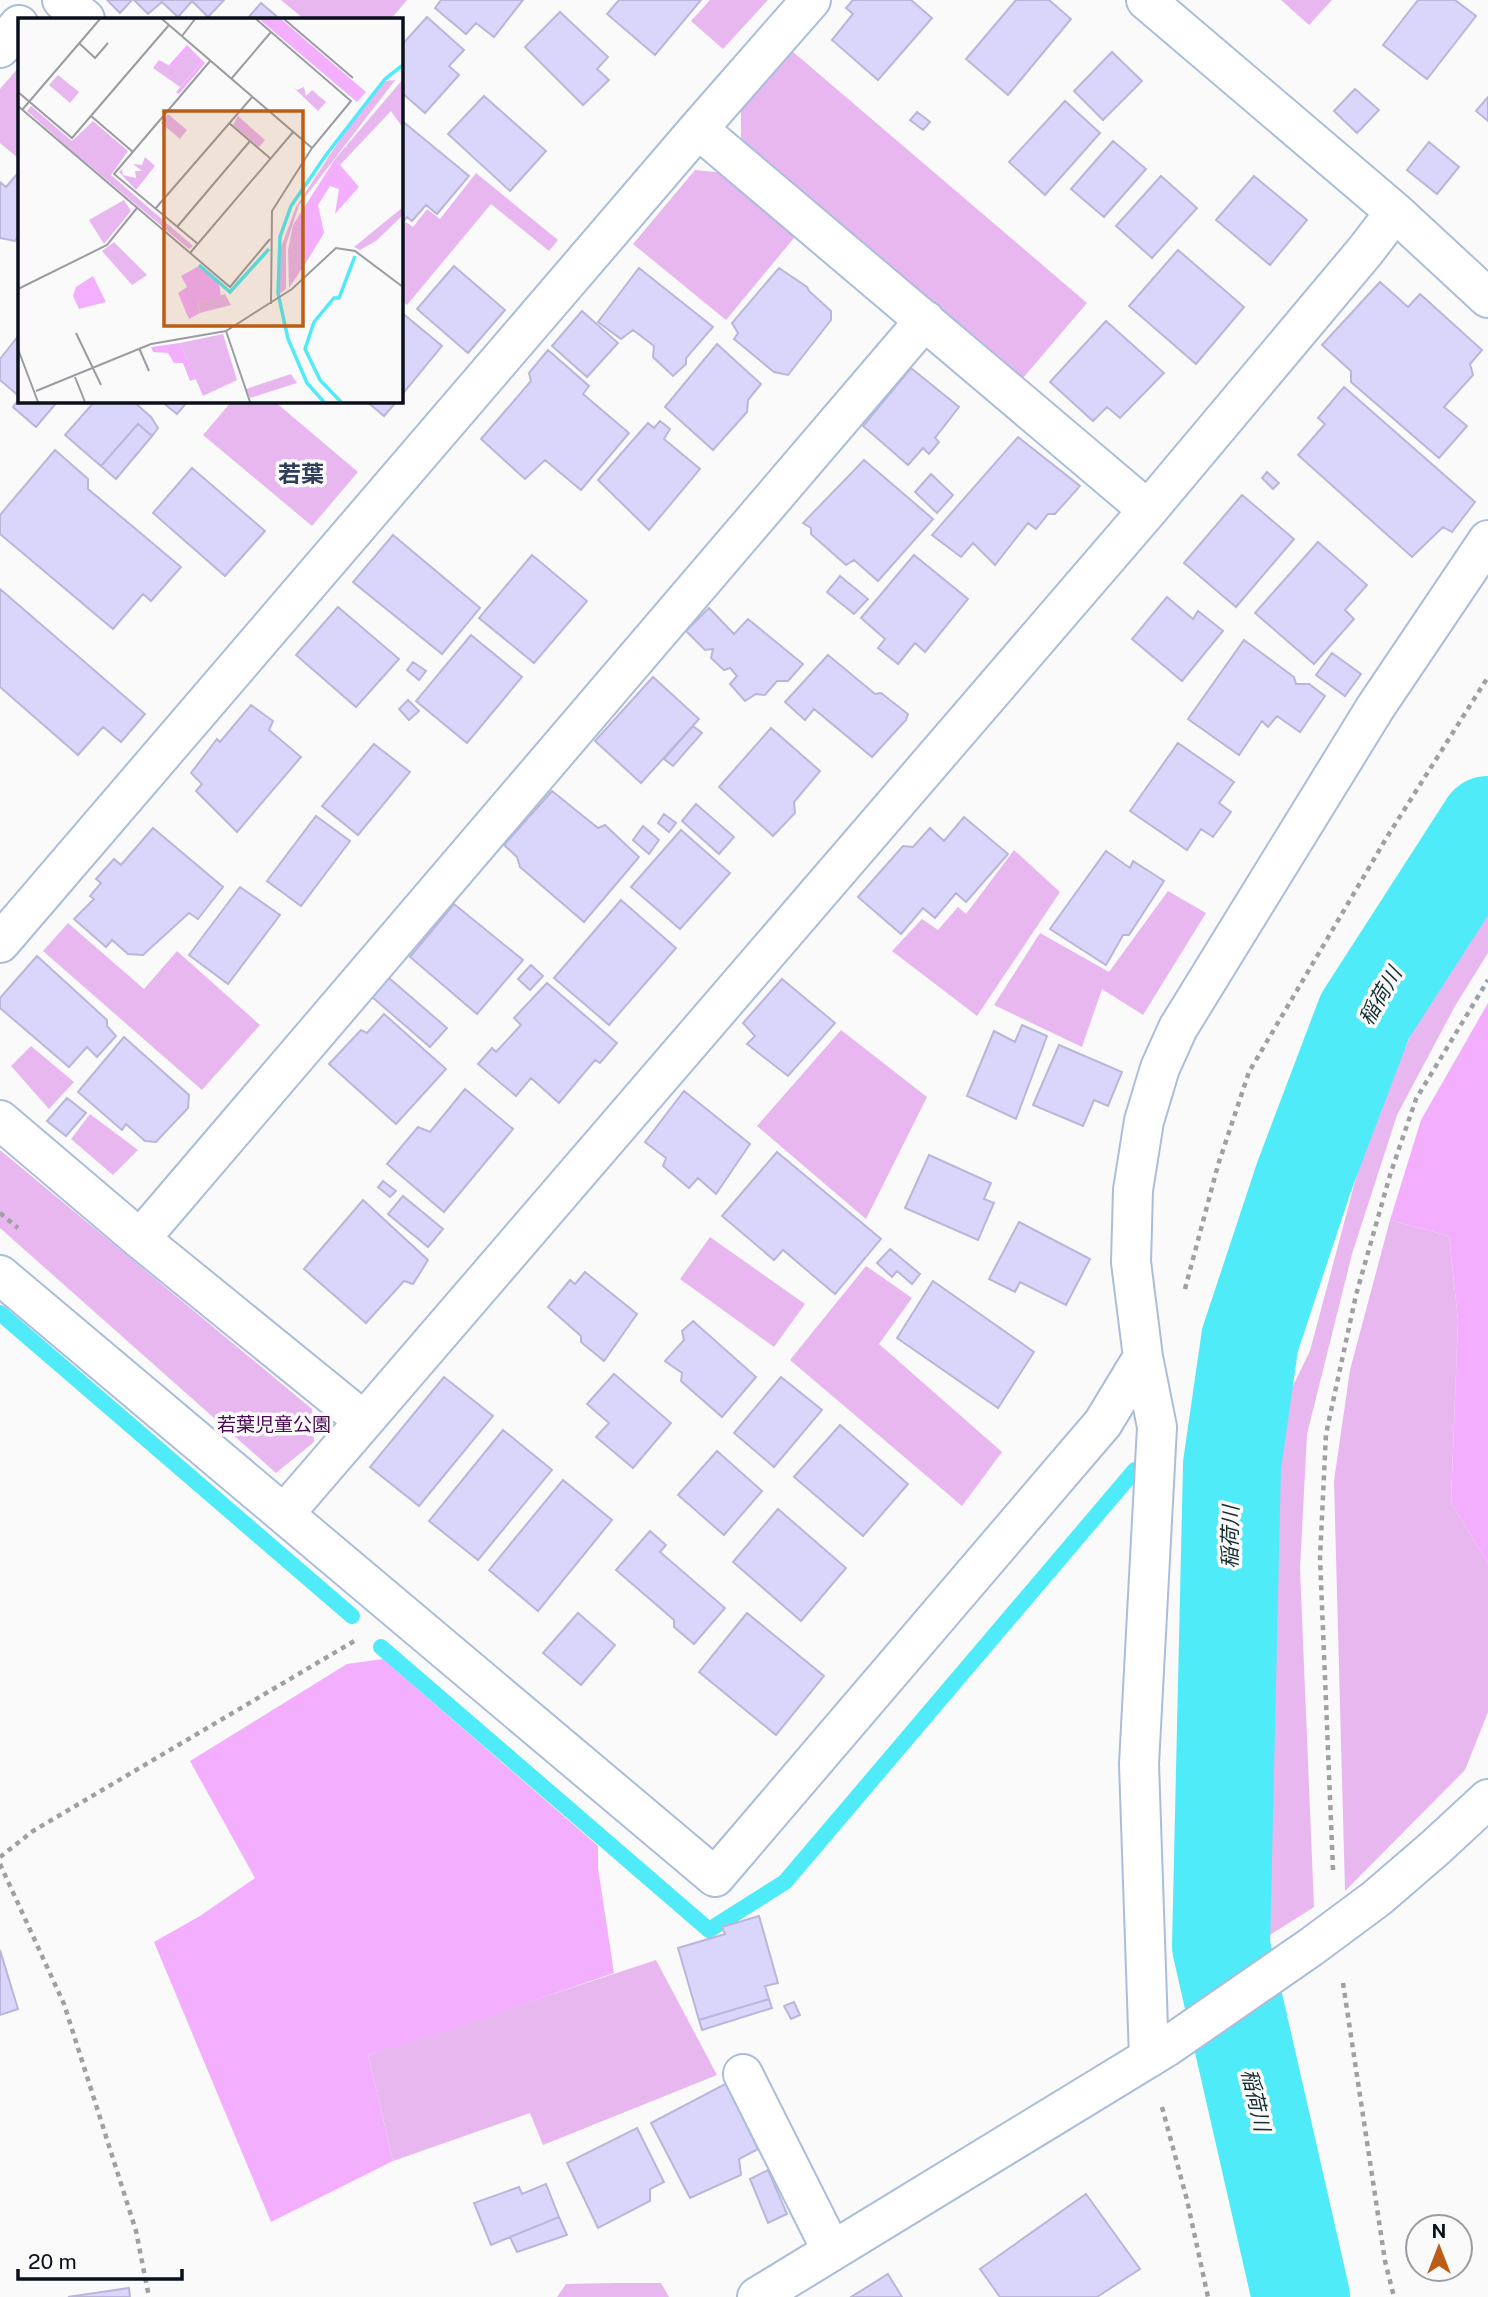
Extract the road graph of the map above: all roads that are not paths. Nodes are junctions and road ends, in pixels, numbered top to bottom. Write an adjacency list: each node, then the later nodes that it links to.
1 (41, 0): 5 (street)
2 (62, 0): 6 (street)
3 (811, 0): 9 (street)
4 (1146, 0): 10 (street)
5 (25, 18)
6 (84, 18)
7 (18, 26): 8 (street)
8 (0, 48)
9 (698, 129): 12 (street); 15 (street)
10 (1395, 212): 11 (street); 13 (street)
11 (1488, 298)
12 (925, 320): 13 (street); 17 (street)
13 (1148, 510): 20 (street)
14 (1488, 540): 19 (street)
15 (0, 943)
16 (0, 1120): 17 (street)
17 (140, 1238): 20 (street)
18 (0, 1275): 21 (street)
19 (1143, 1357): 21 (street); 23 (street)
20 (364, 1421): 21 (street)
21 (284, 1514)
22 (1488, 1799): 23 (street)
23 (1158, 2052): 25 (street)
24 (743, 2074): 25 (street)
25 (832, 2252): 26 (street)
26 (757, 2297)

